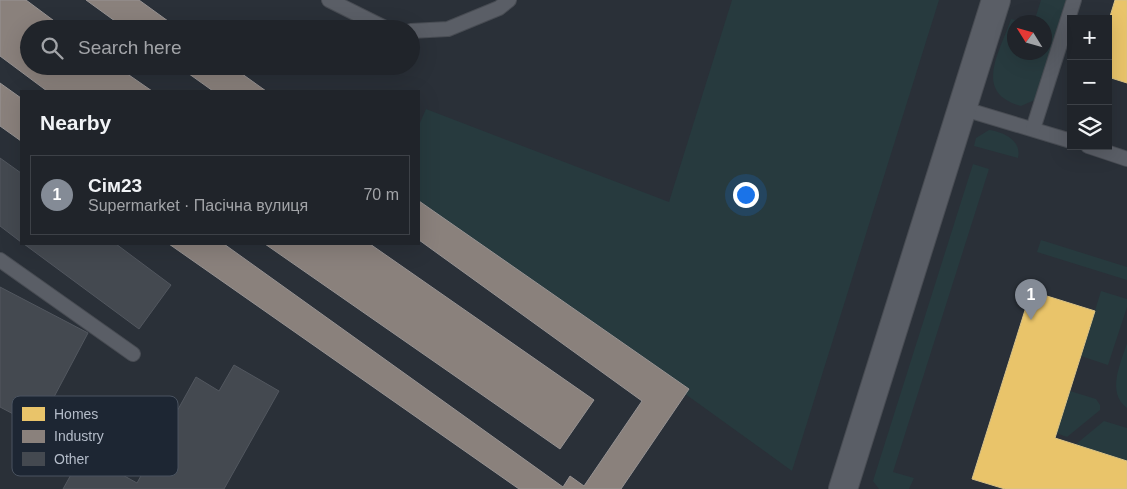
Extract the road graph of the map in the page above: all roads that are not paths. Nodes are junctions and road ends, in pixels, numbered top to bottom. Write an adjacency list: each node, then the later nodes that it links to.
1 (329, 0): 5 (lane)
2 (509, 0): 6 (lane)
3 (996, 0): 7 (street)
4 (1074, 0): 8 (lane)
5 (369, 20)
6 (420, 30)
7 (961, 108): 8 (lane); 14 (street)
8 (1033, 129): 9 (lane)
9 (1067, 140)
10 (1100, 150): 11 (lane)
11 (1127, 159)
12 (0, 260): 13 (lane)
13 (133, 354)
14 (843, 489)

